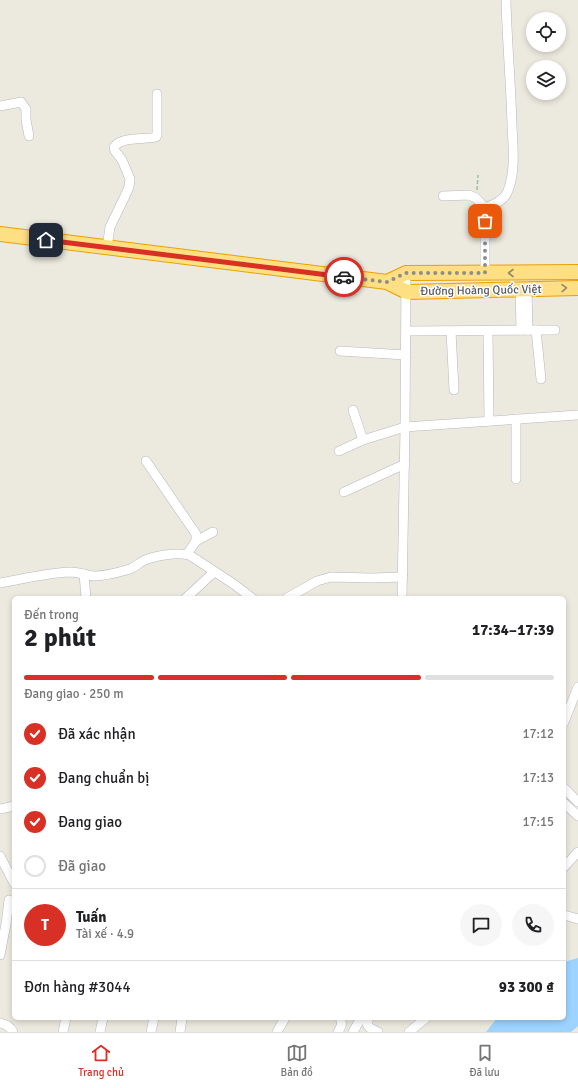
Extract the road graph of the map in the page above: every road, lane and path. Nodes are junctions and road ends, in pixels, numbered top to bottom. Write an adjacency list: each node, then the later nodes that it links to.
1 (506, 0): 8 (street)
2 (157, 94): 10 (street)
3 (0, 106): 4 (street)
4 (29, 136)
5 (478, 175): 7 (path)
6 (443, 196): 7 (street)
7 (476, 198): 8 (street)
8 (485, 208): 13 (street)
9 (0, 234): 10 (highway, Đường Hoàng Quốc Việt)
10 (107, 248): 14 (highway, Đường Hoàng Quốc Việt)
11 (578, 272): 13 (highway, Đường Hoàng Quốc Việt, one-way to 13)
12 (406, 273): 13 (highway, Đường Hoàng Quốc Việt); 14 (highway, Đường Hoàng Quốc Việt); 17 (street)
13 (485, 273)
14 (387, 282): 17 (highway, Đường Hoàng Quốc Việt)
15 (578, 288): 16 (highway, Đường Hoàng Quốc Việt, one-way to 15)
16 (524, 289): 17 (highway, Đường Hoàng Quốc Việt); 18 (street)
17 (406, 292): 20 (street)
18 (528, 330): 19 (street); 22 (street); 25 (street)
19 (555, 330)
20 (406, 331): 21 (street); 24 (street)
21 (451, 331): 22 (street); 26 (street)
22 (488, 331): 30 (street)
23 (340, 351): 24 (street)
24 (406, 355): 31 (street)
25 (540, 379)
26 (454, 390)
27 (353, 410): 32 (street)
28 (578, 415): 29 (street)
29 (516, 419): 30 (street); 36 (street)
30 (489, 421): 31 (street)
31 (405, 427): 32 (street); 35 (street)
32 (363, 440): 33 (street)
33 (339, 451)
34 (146, 461): 39 (street)
35 (405, 464): 37 (street); 43 (street)
36 (516, 479)
37 (344, 492)
38 (213, 532): 39 (street)
39 (196, 541): 40 (street)
40 (187, 554): 41 (street); 42 (street)
41 (214, 572): 46 (street); 47 (street)
42 (84, 574): 44 (street); 45 (street)
43 (403, 577): 48 (street); 49 (street)
44 (0, 583)
45 (86, 596)
46 (188, 596)
47 (249, 596)
48 (291, 596)
49 (402, 596)
50 (578, 687): 51 (street)
51 (566, 717)
52 (566, 790): 53 (street)
53 (577, 800): 54 (street)
54 (566, 805): 57 (street)
55 (12, 806): 56 (street)
56 (0, 809)
57 (578, 816)
58 (578, 852): 60 (street)
59 (0, 856): 61 (street)
60 (566, 865)
61 (12, 879)
62 (8, 900): 65 (street)
63 (566, 916): 64 (street)
64 (578, 919)
65 (0, 954)
66 (66, 1020): 77 (street)
67 (103, 1020): 78 (street)
68 (154, 1020): 79 (street)
69 (182, 1020): 80 (street)
70 (284, 1020): 81 (street)
71 (341, 1020): 82 (street)
72 (360, 1020): 83 (street)
73 (368, 1020): 84 (street)
74 (424, 1020): 85 (street)
75 (0, 1023): 76 (street)
76 (13, 1032)
77 (63, 1032)
78 (100, 1032)
79 (151, 1032)
80 (180, 1032)
81 (277, 1032)
82 (338, 1032)
83 (353, 1032)
84 (378, 1032)
85 (409, 1032)

